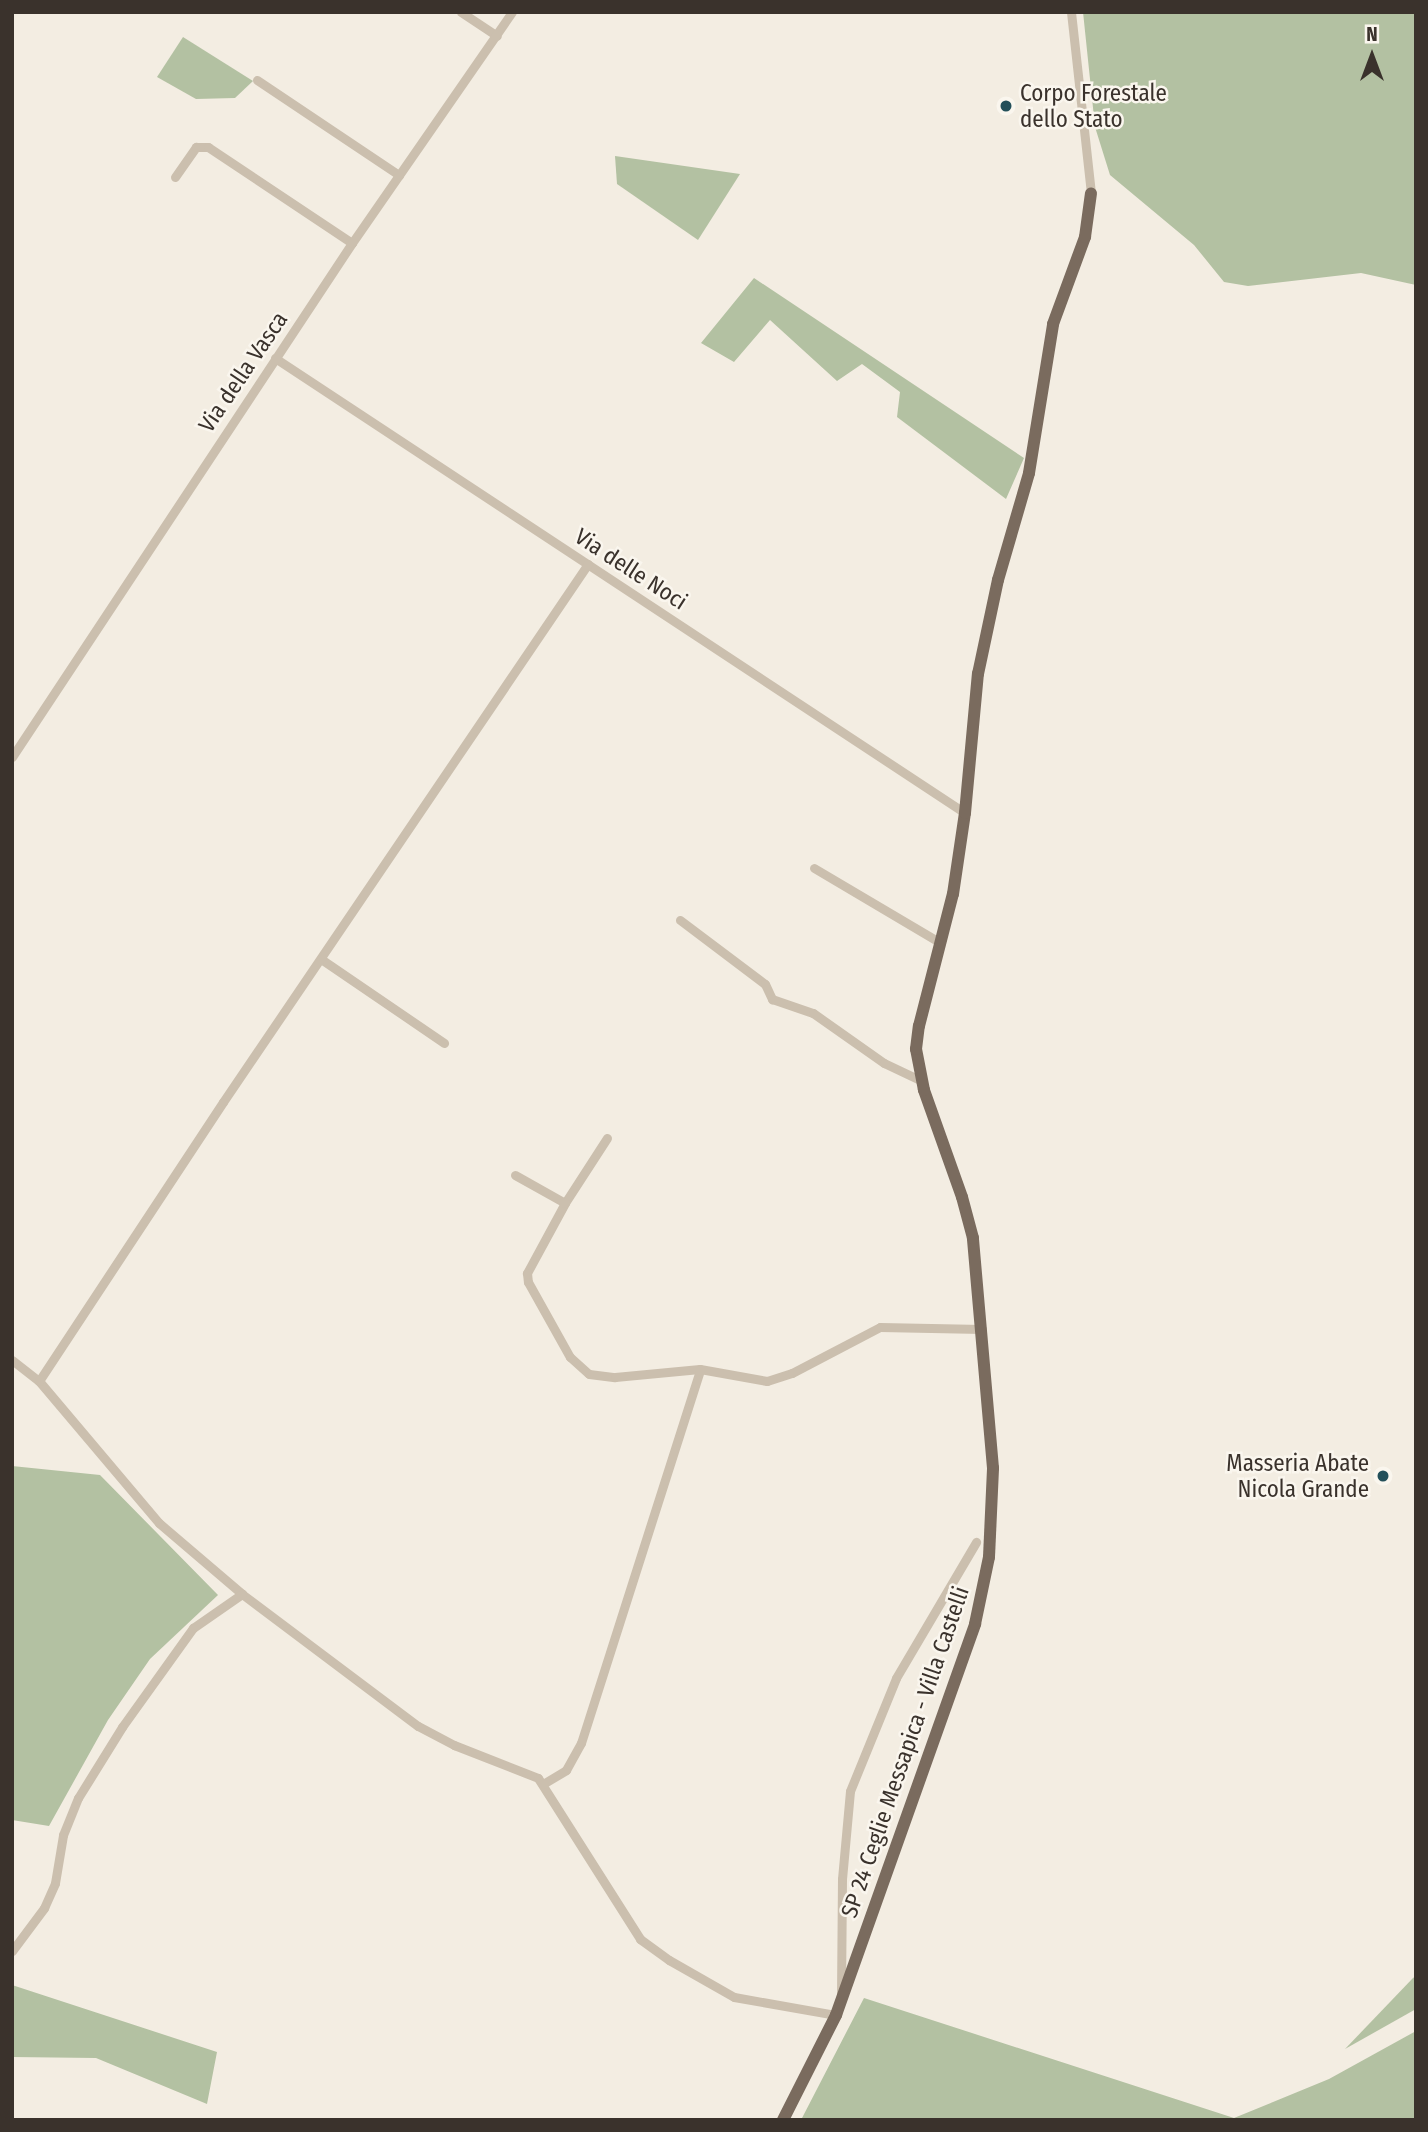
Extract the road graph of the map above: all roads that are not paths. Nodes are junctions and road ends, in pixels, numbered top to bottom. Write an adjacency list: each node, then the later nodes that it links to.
1 (461, 12): 4 (street)
2 (513, 12): 4 (street, Via della Vasca)
3 (1071, 12): 8 (street)
4 (497, 36): 6 (street, Via della Vasca)
5 (257, 80): 6 (street)
6 (399, 175): 9 (street, Via della Vasca)
7 (175, 177): 9 (street)
8 (1091, 193): 13 (main road, SP 24 Ceglie Messapica - Villa Castelli)
9 (352, 243): 10 (street, Via della Vasca)
10 (275, 358): 11 (street, Via delle Noci); 12 (street, Via della Vasca)
11 (588, 564): 13 (street, Via delle Noci); 17 (street)
12 (12, 757)
13 (965, 813): 16 (main road, SP 24 Ceglie Messapica - Villa Castelli)
14 (814, 868): 16 (street)
15 (680, 920): 19 (street)
16 (941, 943): 19 (main road, SP 24 Ceglie Messapica - Villa Castelli)
17 (321, 959): 18 (street); 26 (street)
18 (444, 1044)
19 (922, 1081): 23 (main road, SP 24 Ceglie Messapica - Villa Castelli)
20 (607, 1138): 22 (street)
21 (515, 1175): 22 (street)
22 (565, 1203): 25 (street)
23 (982, 1329): 25 (street); 29 (main road, SP 24 Ceglie Messapica - Villa Castelli)
24 (12, 1360): 26 (street)
25 (700, 1369): 31 (street)
26 (39, 1381): 30 (street)
27 (976, 1542): 28 (street)
28 (970, 1556): 29 (street); 33 (street)
29 (989, 1557): 33 (main road, SP 24 Ceglie Messapica - Villa Castelli)
30 (242, 1594): 31 (street); 32 (street)
31 (543, 1784): 33 (street)
32 (12, 1951)
33 (839, 2009): 34 (main road, SP 24 Ceglie Messapica - Villa Castelli)
34 (783, 2120)

